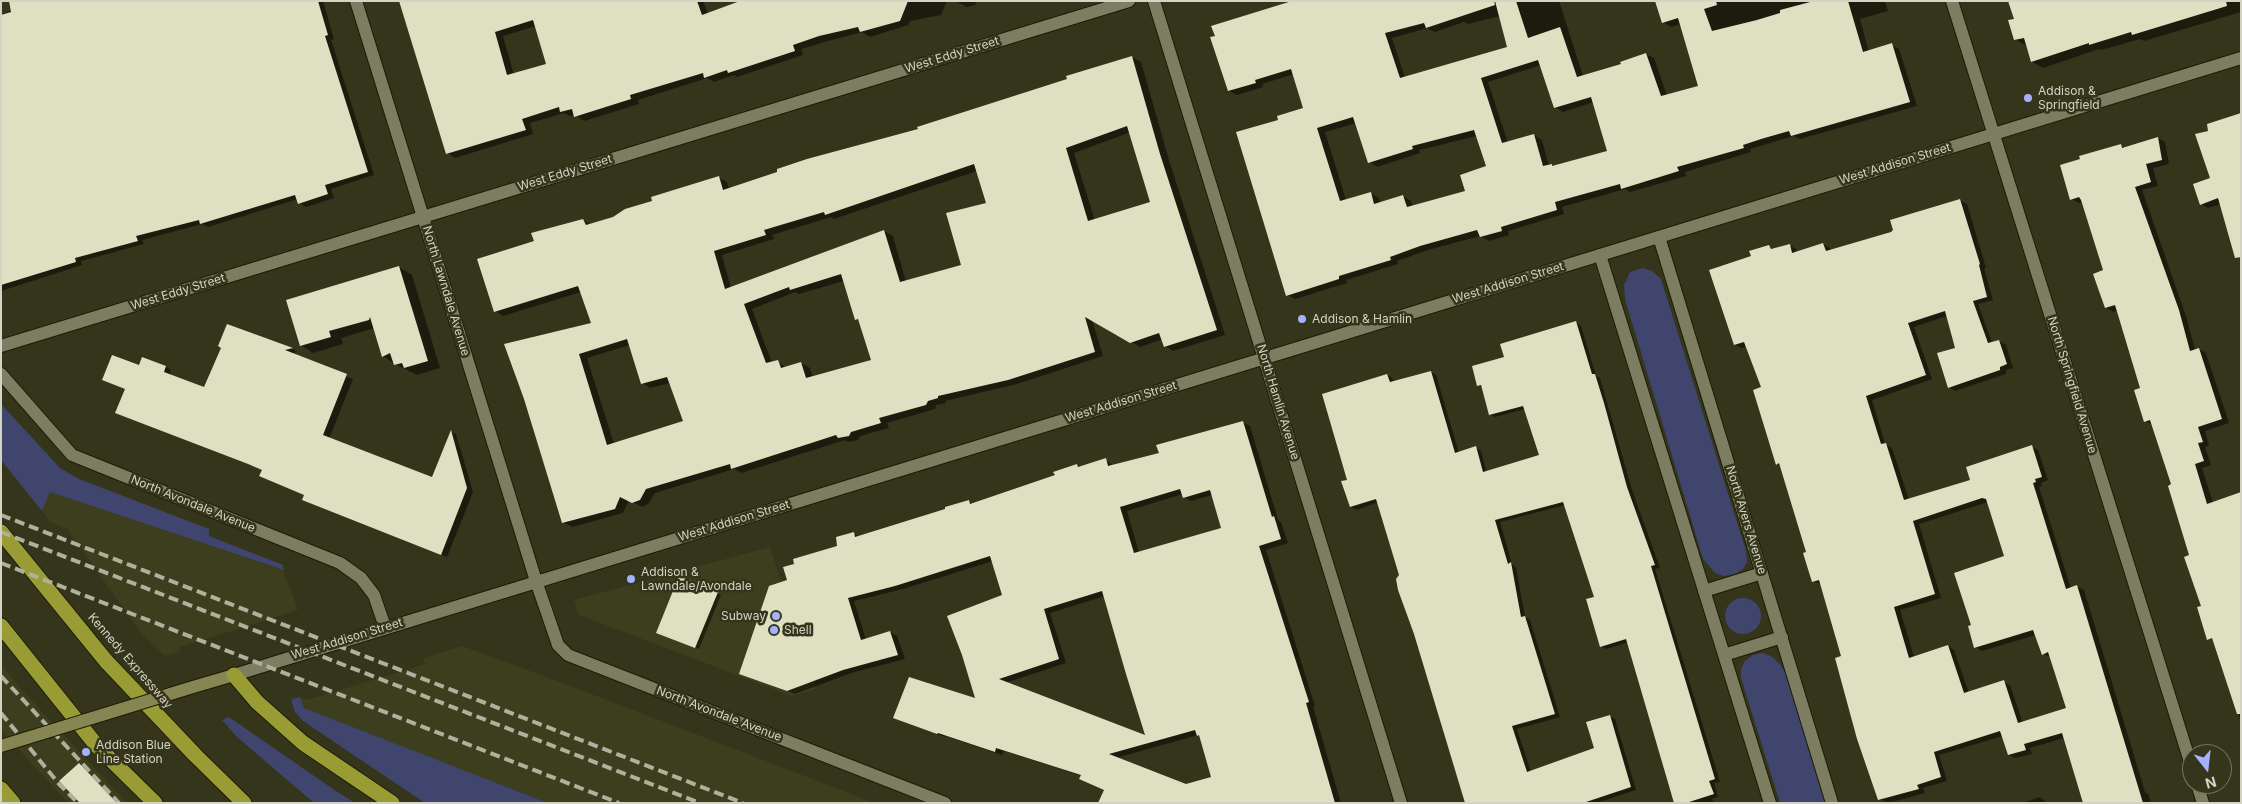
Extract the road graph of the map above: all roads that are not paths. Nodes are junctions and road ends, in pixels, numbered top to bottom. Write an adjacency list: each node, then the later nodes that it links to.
1 (356, 1): 7 (street, North Lawndale Avenue)
2 (1129, 1): 7 (street, West Eddy Street)
3 (1154, 1): 11 (street, North Hamlin Avenue)
4 (1952, 1): 6 (street, North Springfield Avenue)
5 (2241, 58): 6 (street, West Addison Street)
6 (1993, 134): 8 (street, West Addison Street); 22 (street, North Springfield Avenue)
7 (423, 216): 10 (street, West Eddy Street); 15 (street, North Lawndale Avenue)
8 (1659, 237): 9 (street, West Addison Street); 14 (street, North Avers Avenue)
9 (1600, 255): 11 (street, West Addison Street); 16 (street)
10 (1, 346)
11 (1264, 358): 15 (street, West Addison Street); 30 (street, North Hamlin Avenue)
12 (1, 374): 18 (street, North Avondale Avenue)
13 (1, 532): 27 (highway, Kennedy Expressway)
14 (1762, 573): 16 (street); 19 (street, North Avers Avenue)
15 (536, 581): 18 (street, West Addison Street); 29 (street, North Avondale Avenue)
16 (1704, 591): 20 (street)
17 (1, 626): 26 (highway)
18 (385, 627): 21 (street, West Addison Street)
19 (1782, 637): 20 (street); 32 (street, North Avers Avenue)
20 (1724, 655): 31 (street)
21 (234, 674): 23 (main road, West Addison Street, bridge); 28 (highway)
22 (2184, 744)
23 (1, 746)
24 (1, 789): 25 (highway)
25 (13, 803)
26 (155, 803)
27 (244, 803)
28 (392, 803)
29 (945, 803)
30 (1401, 803)
31 (1770, 803)
32 (1832, 803)

